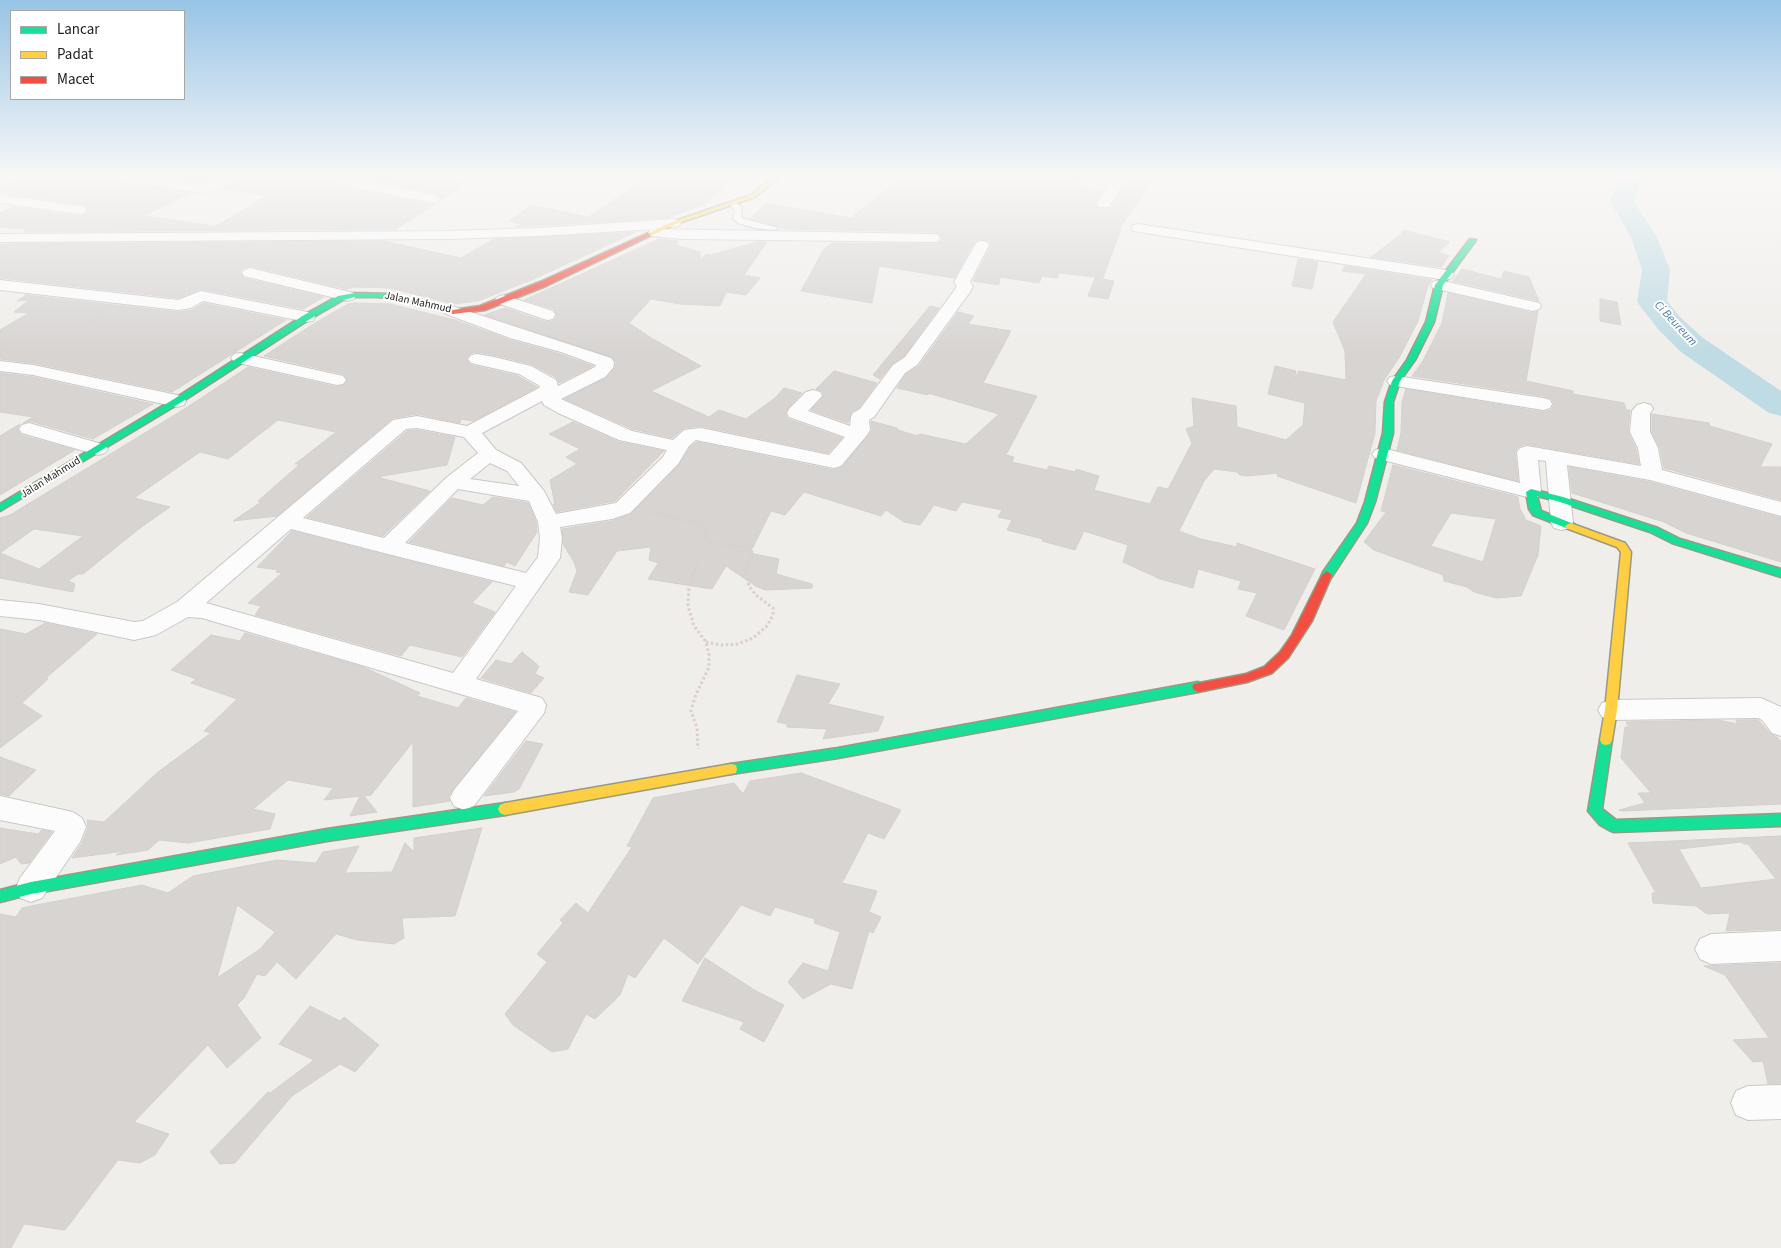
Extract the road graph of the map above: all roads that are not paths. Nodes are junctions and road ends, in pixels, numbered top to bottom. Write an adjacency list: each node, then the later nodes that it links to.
1 (465, 235): 5 (street)
2 (650, 235): 13 (street, Jalan Mahmud)
3 (704, 235): 6 (street)
4 (1180, 235): 10 (street)
5 (0, 238)
6 (933, 238)
7 (1472, 240): 10 (street)
8 (982, 245): 29 (street)
9 (250, 273): 12 (street)
10 (1442, 280): 14 (street); 22 (street)
11 (0, 285): 17 (street)
12 (348, 296): 15 (street, Jalan Mahmud); 17 (street, Jalan Mahmud)
13 (503, 300): 15 (street, Jalan Mahmud); 16 (street)
14 (1534, 306)
15 (452, 311): 30 (street)
16 (547, 315)
17 (307, 317): 18 (street, Jalan Mahmud)
18 (240, 358): 21 (street); 24 (street, Jalan Mahmud)
19 (477, 359): 28 (street)
20 (0, 366): 24 (street)
21 (337, 380)
22 (1396, 381): 25 (street); 33 (street)
23 (813, 396): 29 (street)
24 (177, 401): 31 (street, Jalan Mahmud)
25 (1543, 404)
26 (1644, 409): 35 (street)
27 (29, 429): 31 (street)
28 (470, 432): 32 (street); 42 (street)
29 (857, 435): 30 (street)
30 (678, 447): 43 (street)
31 (98, 449): 40 (street, Jalan Mahmud)
32 (489, 454): 36 (street); 38 (street)
33 (1382, 454): 37 (street); 56 (street)
34 (1556, 457): 35 (street); 37 (street); 39 (street)
35 (1652, 474): 41 (street)
36 (453, 482): 38 (street); 45 (street)
37 (1531, 492): 39 (street); 44 (street)
38 (537, 496): 43 (street)
39 (1560, 499): 44 (street); 46 (street)
40 (0, 508)
41 (1781, 509)
42 (286, 521): 45 (street); 49 (street)
43 (549, 522): 47 (street)
44 (1562, 522): 51 (street)
45 (388, 547): 47 (street)
46 (1781, 573)
47 (530, 582): 50 (street)
48 (0, 608): 49 (street)
49 (185, 608): 50 (street)
50 (459, 684): 53 (street)
51 (1611, 710): 52 (street); 55 (street)
52 (1781, 726)
53 (464, 798)
54 (0, 808): 56 (street)
55 (1781, 820)
56 (31, 888): 57 (street)
57 (0, 896)
58 (1781, 946): 59 (street)
59 (1711, 949)

